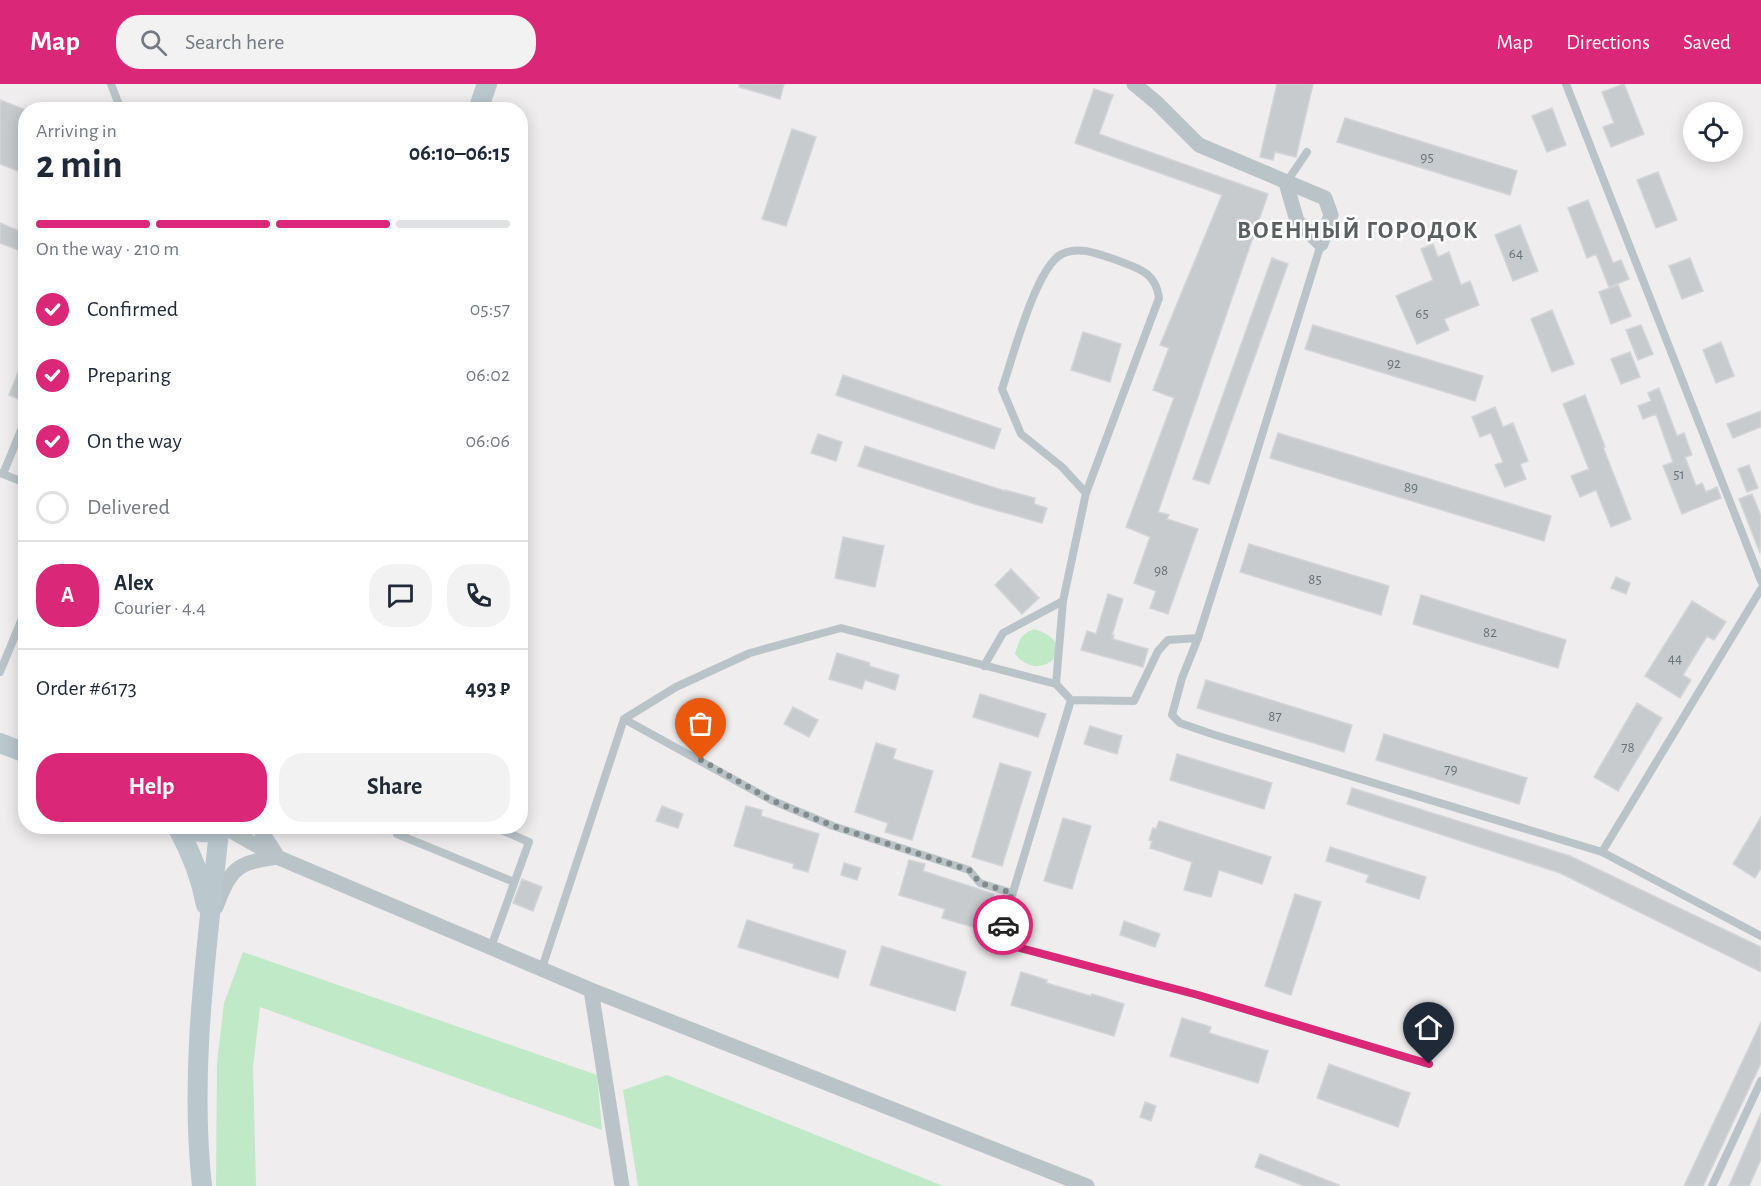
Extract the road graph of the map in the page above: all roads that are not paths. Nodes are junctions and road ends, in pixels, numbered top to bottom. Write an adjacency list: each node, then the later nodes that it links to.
1 (111, 84): 5 (lane)
2 (488, 84): 6 (main road)
3 (1134, 84): 8 (street)
4 (1566, 84): 14 (lane)
5 (118, 102)
6 (481, 102)
7 (1306, 152): 8 (lane)
8 (1286, 183): 9 (street); 9 (street)
9 (1321, 244): 18 (lane)
10 (18, 436): 11 (lane)
11 (1, 473): 12 (lane)
12 (18, 480)
13 (1086, 493): 13 (lane); 16 (lane)
14 (1761, 581)
15 (1761, 589): 32 (lane)
16 (1063, 601): 19 (lane); 21 (lane)
17 (18, 628): 20 (lane)
18 (1198, 638): 22 (lane); 32 (lane)
19 (984, 666): 21 (lane); 23 (lane)
20 (0, 672)
21 (1056, 684): 22 (lane)
22 (1071, 700): 35 (lane)
23 (624, 719): 35 (lane); 39 (lane)
24 (0, 743): 25 (main road)
25 (18, 749)
26 (181, 834): 36 (main road)
27 (222, 834): 36 (main road)
28 (234, 834): 33 (street)
29 (263, 834): 33 (street)
30 (397, 834): 34 (lane)
31 (510, 834): 34 (lane)
32 (1602, 852): 37 (lane)
33 (277, 857): 36 (street); 38 (street)
34 (514, 882): 38 (lane)
35 (1012, 893): 41 (lane)
36 (210, 922): 43 (main road)
37 (1761, 936)
38 (491, 947): 39 (street)
39 (542, 968): 40 (street)
40 (591, 990): 44 (street); 45 (street)
41 (1429, 1064)
42 (1761, 1082): 46 (lane)
43 (202, 1186)
44 (622, 1186)
45 (1087, 1186)
46 (1712, 1186)

